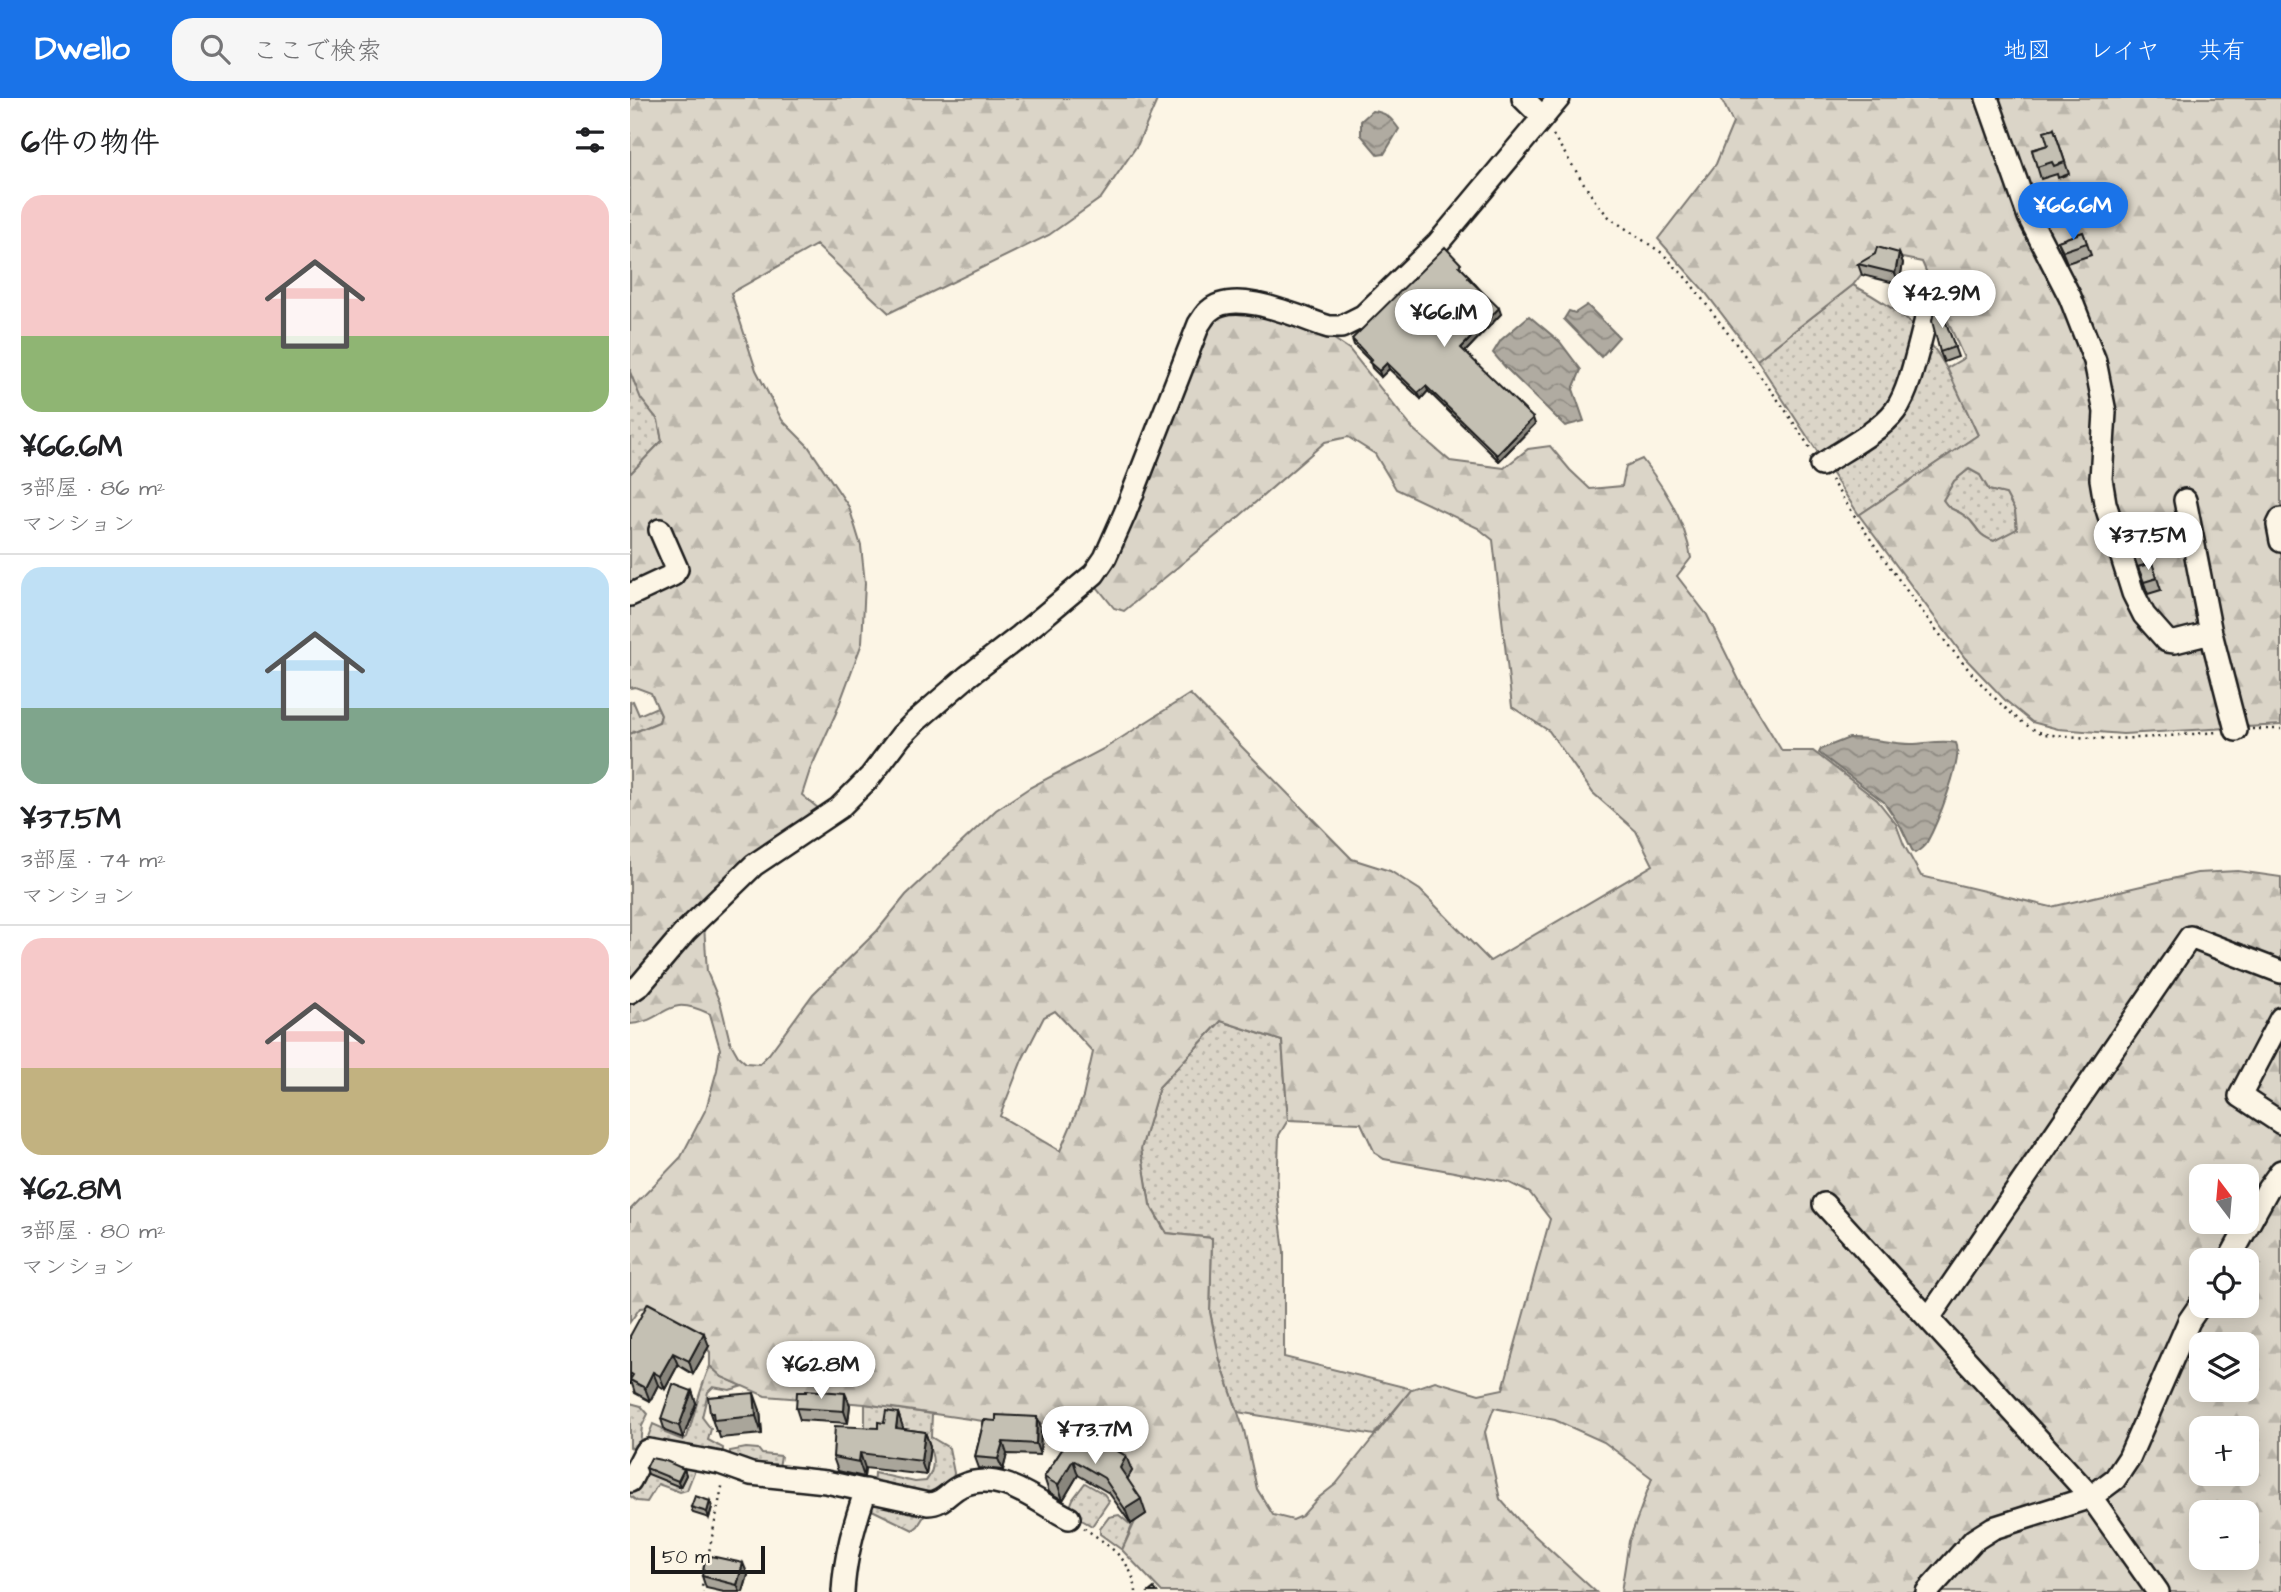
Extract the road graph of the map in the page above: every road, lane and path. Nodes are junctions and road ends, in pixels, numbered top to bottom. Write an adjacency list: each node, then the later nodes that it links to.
1 (1523, 98): 4 (street)
2 (1559, 98): 4 (street)
3 (1987, 98): 12 (street)
4 (1542, 117): 6 (path); 16 (street)
5 (1926, 319): 6 (street)
6 (1821, 465): 14 (path)
7 (2185, 500): 12 (street)
8 (2281, 519): 10 (street)
9 (660, 530): 11 (street)
10 (2281, 541)
11 (630, 596)
12 (2211, 633): 14 (street)
13 (2281, 729): 14 (path)
14 (2236, 730)
15 (2281, 972): 22 (street)
16 (630, 992)
17 (2281, 1018): 18 (street)
18 (2281, 1123)
19 (2281, 1171): 21 (street)
20 (1824, 1204): 22 (street)
21 (2236, 1248)
22 (1929, 1318): 27 (street)
23 (2191, 1318): 27 (street)
24 (726, 1465): 25 (street); 26 (street); 29 (path)
25 (630, 1481)
26 (866, 1490): 28 (street); 32 (street)
27 (2091, 1497): 34 (street); 35 (street)
28 (1069, 1518): 33 (path)
29 (706, 1564)
30 (704, 1575): 31 (path)
31 (705, 1592)
32 (844, 1592)
33 (1136, 1592)
34 (1927, 1592)
35 (2158, 1592)

